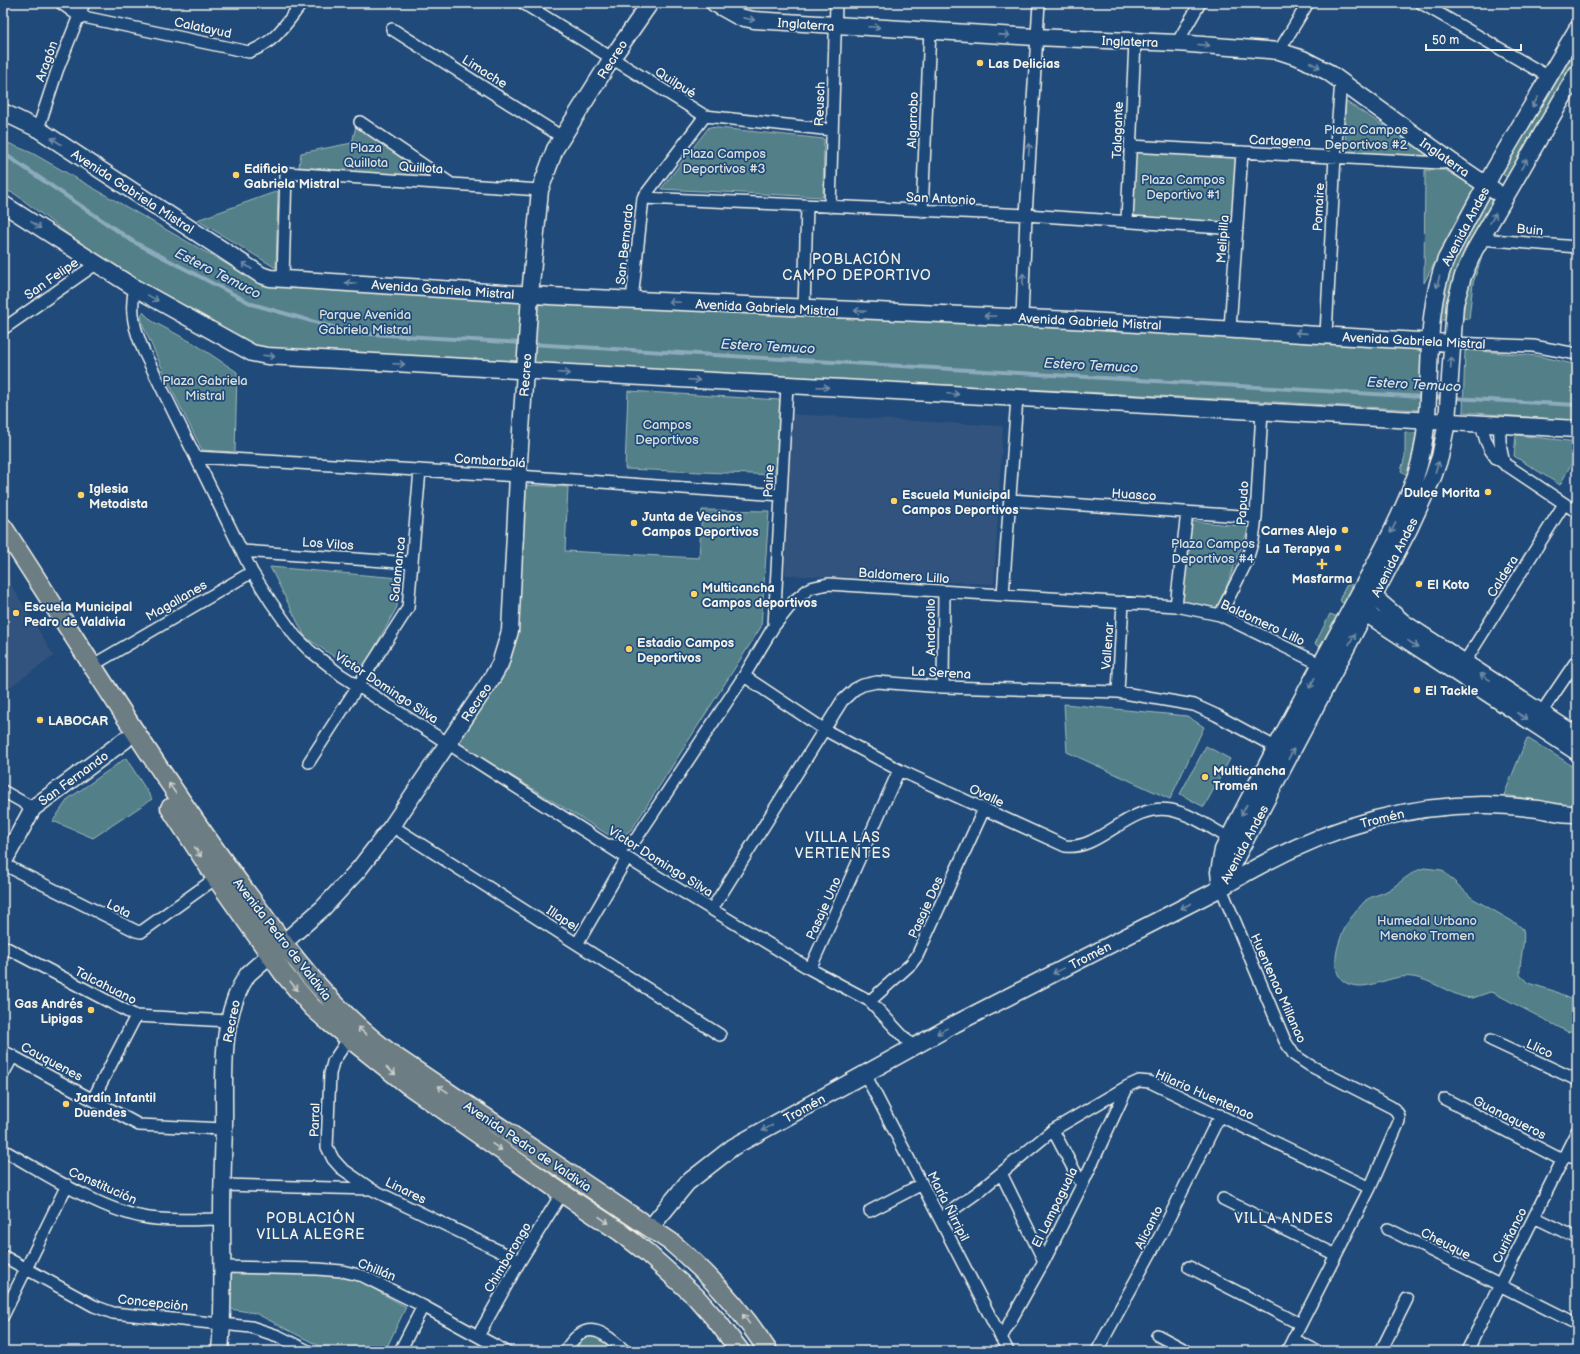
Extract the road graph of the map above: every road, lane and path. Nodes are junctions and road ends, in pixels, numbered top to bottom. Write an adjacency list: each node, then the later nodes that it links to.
1 (61, 3): 12 (street)
2 (84, 3): 12 (street, Aragón)
3 (302, 3): 12 (street, Calatayud)
4 (523, 3): 21 (street, Quilpué)
5 (650, 3): 21 (street, Recreo)
6 (714, 3): 13 (street, Inglaterra, one-way to 13)
7 (836, 3): 13 (street, Reusch)
8 (1039, 3): 16 (street)
9 (1200, 3): 19 (street)
10 (1308, 3): 20 (street)
11 (1421, 3): 23 (street)
12 (78, 16): 28 (street, Aragón)
13 (835, 25): 15 (street, Inglaterra, one-way to 15); 29 (street, Reusch)
14 (392, 29): 30 (street, Limache)
15 (930, 30): 16 (street, Inglaterra, one-way to 16); 43 (street, Algarrobo)
16 (1035, 37): 18 (street, Inglaterra); 44 (street, one-way to 16)
17 (1575, 39): 23 (street, Avenida Andes)
18 (1135, 41): 19 (street, Inglaterra); 31 (street, Talagante)
19 (1177, 42): 20 (street, Inglaterra, one-way to 20)
20 (1279, 51): 24 (street, Inglaterra, one-way to 24)
21 (612, 58): 26 (street, Quilpué); 30 (street, Recreo)
22 (1577, 73): 39 (street, Avenida Andes, one-way to 22)
23 (1549, 77): 36 (street, Avenida Andes, one-way to 36)
24 (1341, 81): 33 (street, Pomaire); 34 (street, Inglaterra)
25 (3, 112): 28 (street, Avenida Gabriela Mistral)
26 (705, 116): 29 (street, Quilpué); 38 (street, San Bernardo)
27 (360, 122): 35 (street)
28 (38, 129): 50 (street, Avenida Gabriela Mistral, one-way to 28)
29 (832, 130): 41 (street, Reusch)
30 (562, 137): 37 (street, Recreo)
31 (1130, 146): 32 (street, Cartagena); 45 (street, Talagante)
32 (1242, 152): 33 (street, Cartagena); 46 (street, Melipilla)
33 (1335, 156): 34 (street, Cartagena); 58 (street, Pomaire)
34 (1452, 162): 36 (street, Inglaterra)
35 (450, 184): 37 (street, Quillota); 50 (street, Quillota)
36 (1486, 185): 39 (street, Inglaterra); 59 (street, Avenida Andes, one-way to 59)
37 (540, 190): 52 (street, Recreo)
38 (643, 198): 40 (street, San Antonio); 53 (street, San Bernardo)
39 (1505, 198): 47 (street, Avenida Andes, one-way to 39)
40 (807, 206): 41 (street, San Antonio); 54 (street)
41 (830, 207): 43 (street, San Antonio)
42 (6, 209): 49 (street, one-way to 49)
43 (922, 211): 44 (street, San Antonio)
44 (1026, 215): 45 (street, San Antonio); 55 (street, one-way to 44)
45 (1127, 221): 46 (street, San Antonio)
46 (1237, 229): 56 (street, Melipilla)
47 (1481, 239): 48 (street, Buin); 60 (street, Avenida Andes)
48 (1577, 247)
49 (96, 264): 51 (street); 57 (street, San Felipe)
50 (283, 278): 52 (street, Avenida Gabriela Mistral, one-way to 50)
51 (135, 288): 62 (street, one-way to 62); 71 (street, Víctor Domingo Silva)
52 (530, 295): 53 (street, Avenida Gabriela Mistral); 62 (street, Recreo)
53 (632, 300): 54 (street, Avenida Gabriela Mistral, one-way to 53)
54 (804, 308): 55 (street, Avenida Gabriela Mistral, one-way to 54)
55 (1022, 318): 56 (street, Avenida Gabriela Mistral)
56 (1230, 329): 58 (street, Avenida Gabriela Mistral, one-way to 56)
57 (3, 330)
58 (1326, 335): 59 (street, Avenida Gabriela Mistral)
59 (1431, 341): 60 (street, Avenida Gabriela Mistral); 66 (street, Avenida Andes)
60 (1452, 343): 61 (street, Avenida Gabriela Mistral); 67 (street, Avenida Andes, one-way to 60)
61 (1577, 354)
62 (525, 366): 63 (street, one-way to 63); 74 (street, Recreo)
63 (787, 385): 64 (street, one-way to 64); 75 (street, Paine)
64 (1016, 398): 65 (street); 76 (street)
65 (1262, 411): 66 (street); 80 (street, Papudo)
66 (1427, 415): 67 (street); 88 (street, Avenida Andes, one-way to 88)
67 (1447, 415): 68 (street); 88 (street, Avenida Andes, one-way to 67)
68 (1482, 423): 69 (street); 72 (street)
69 (1500, 424): 70 (street); 72 (street)
70 (1577, 429)
71 (196, 457): 73 (street, Combarbalá); 83 (street, Víctor Domingo Silva)
72 (1506, 466): 77 (street)
73 (420, 470): 74 (street, Combarbalá); 84 (street, Salamanca)
74 (518, 476): 75 (street, Combarbalá); 106 (street, Recreo)
75 (781, 495): 93 (street, Paine)
76 (1010, 500): 78 (street, Huasco); 87 (street)
77 (1564, 504): 79 (street); 95 (street, Caldera)
78 (1187, 512): 80 (street, Huasco); 90 (street)
79 (1577, 512)
80 (1256, 516): 92 (street, Papudo)
81 (3, 527): 96 (main road, Avenida Pedro de Valdivia)
82 (3, 546): 105 (main road, Avenida Pedro de Valdivia)
83 (242, 551): 84 (street, Los Vilos); 85 (street, Víctor Domingo Silva)
84 (412, 563): 99 (street, Salamanca)
85 (252, 572): 96 (street, Magallanes); 99 (street, Víctor Domingo Silva)
86 (944, 591): 87 (street, Baldomero Lillo); 93 (street, Baldomero Lillo); 100 (street, Andacollo)
87 (1003, 595): 89 (street, Baldomero Lillo)
88 (1364, 595): 91 (street); 95 (street); 97 (street, Avenida Andes)
89 (1123, 602): 90 (street, Baldomero Lillo); 101 (street, Vallenar)
90 (1176, 606): 92 (street, Baldomero Lillo)
91 (1366, 612): 108 (street, one-way to 108); 121 (street, Avenida Andes, one-way to 91)
92 (1220, 615): 97 (street, Baldomero Lillo)
93 (774, 626): 98 (street, Baldomero Lillo)
94 (1577, 660): 102 (street)
95 (1464, 663): 102 (street, one-way to 95)
96 (93, 665): 125 (main road, Avenida Pedro de Valdivia, one-way to 96)
97 (1322, 665): 107 (street, Avenida Andes, one-way to 107)
98 (744, 676): 103 (street, Ovalle); 117 (street, Baldomero Lillo)
99 (358, 686): 106 (street, Víctor Domingo Silva); 109 (street, Salamanca)
100 (943, 687): 101 (street, La Serena); 103 (street, La Serena)
101 (1118, 692): 107 (street, La Serena)
102 (1541, 713): 104 (street)
103 (825, 730): 110 (street, Ovalle); 122 (street, La Serena)
104 (1577, 736)
105 (125, 740): 112 (street, San Fernando); 120 (main road, Avenida Pedro de Valdivia, one-way to 120)
106 (448, 743): 115 (street, Recreo); 117 (street, Víctor Domingo Silva)
107 (1277, 748): 116 (street, Avenida Andes, one-way to 116)
108 (1577, 752)
109 (309, 762)
110 (899, 770): 113 (street, Ovalle); 126 (street, Pasaje Uno)
111 (3, 791): 112 (street)
112 (33, 808): 119 (street, San Fernando)
113 (984, 809): 116 (street, Ovalle); 127 (street, Pasaje Dos)
114 (1577, 814): 121 (street, Tromén)
115 (392, 826): 123 (street, Illapel); 125 (street, Recreo)
116 (1229, 838): 121 (street, Avenida Andes)
117 (608, 845): 118 (street, Víctor Domingo Silva)
118 (627, 858): 122 (street, Víctor Domingo Silva); 123 (street)
119 (3, 864): 120 (street, Lota)
120 (216, 878): 125 (main road, Avenida Pedro de Valdivia)
121 (1221, 888): 133 (street, Tromén, one-way to 133); 153 (street, Huentenao Millanao)
122 (712, 909): 126 (street, Víctor Domingo Silva)
123 (577, 944): 130 (street, Illapel)
124 (3, 946): 128 (street, Talcahuano)
125 (277, 949): 129 (street, Recreo); 131 (main road, Avenida Pedro de Valdivia, one-way to 131); 161 (main road, Avenida Pedro de Valdivia, one-way to 125)
126 (810, 969): 127 (street, Víctor Domingo Silva)
127 (870, 1001): 133 (street, Víctor Domingo Silva)
128 (136, 1016): 129 (street, Talcahuano); 139 (street)
129 (228, 1021): 142 (street, Recreo)
130 (720, 1035)
131 (349, 1038): 154 (street, Parral); 155 (main road, Avenida Pedro de Valdivia, one-way to 155)
132 (1491, 1040): 137 (street, Llico)
133 (913, 1047): 136 (street, Tromén)
134 (8, 1053): 135 (street); 139 (street, Cauquenes)
135 (3, 1074)
136 (865, 1074): 149 (street, María Ñirripil); 161 (street, Tromén, one-way to 161)
137 (1577, 1080)
138 (1128, 1086): 141 (street, Hilario Huentenao); 143 (street, Hilario Huentenao); 152 (street, El Lampaguala)
139 (93, 1099): 142 (street, Cauquenes)
140 (1445, 1100): 146 (street, Guanaqueros)
141 (1220, 1115): 153 (street, Hilario Huentenao); 193 (street, Alicanto)
142 (224, 1129): 151 (street, Recreo)
143 (1053, 1130): 148 (street, Hilario Huentenao); 152 (street)
144 (1577, 1131): 146 (street, Curiñanco)
145 (3, 1150): 150 (street, Constitución)
146 (1564, 1157): 147 (street, Guanaqueros); 158 (street, Curiñanco)
147 (1577, 1159)
148 (1001, 1172): 160 (street, Hilario Huentenao); 167 (street)
149 (922, 1184): 157 (street); 160 (street, María Ñirripil)
150 (68, 1185): 159 (street, Constitución); 170 (street)
151 (222, 1185): 154 (street, Linares); 159 (street, Recreo)
152 (1082, 1185): 167 (street, El Lampaguala)
153 (1370, 1188): 164 (street, Huentenao Millanao)
154 (371, 1189): 166 (street, Linares)
155 (562, 1193): 166 (street, Chimbarongo); 171 (main road, Avenida Pedro de Valdivia, one-way to 171)
156 (1223, 1199): 164 (street)
157 (870, 1211)
158 (1534, 1217): 163 (street); 172 (street, Curiñanco)
159 (222, 1218): 168 (street, Recreo)
160 (940, 1219): 181 (street, María Ñirripil)
161 (651, 1227): 171 (main road); 191 (main road, Avenida Pedro de Valdivia, one-way to 161)
162 (1388, 1229): 172 (street, Cheuque)
163 (1577, 1238)
164 (1336, 1255): 177 (street, Huentenao Millanao)
165 (3, 1256): 170 (street, Concepción)
166 (520, 1261): 180 (street, Chimbarongo)
167 (1044, 1261): 181 (street, El Lampaguala)
168 (223, 1267): 174 (street, Chillán); 176 (street, Recreo)
169 (1189, 1267): 177 (street)
170 (27, 1269): 175 (street); 176 (street, Concepción)
171 (671, 1273): 190 (main road, Avenida Pedro de Valdivia)
172 (1500, 1285): 178 (street, Cheuque); 183 (street, Curiñanco)
173 (1407, 1299): 197 (street)
174 (423, 1306): 180 (street, Chillán); 186 (street)
175 (3, 1316)
176 (222, 1324): 184 (street, Recreo); 185 (street, Concepción)
177 (1300, 1324): 182 (street, Huentenao Millanao)
178 (1577, 1324)
179 (1157, 1335): 194 (street)
180 (478, 1336): 187 (street, Chillán)
181 (1001, 1338): 192 (street, María Ñirripil)
182 (1293, 1339): 195 (street, Huentenao Millanao); 196 (street)
183 (1470, 1350)
184 (220, 1351)
185 (308, 1351)
186 (400, 1351)
187 (505, 1351)
188 (565, 1351): 189 (street)
189 (625, 1351)
190 (740, 1351)
191 (768, 1351)
192 (1008, 1351)
193 (1097, 1351)
194 (1187, 1351)
195 (1287, 1351)
196 (1317, 1351)
197 (1381, 1351)

